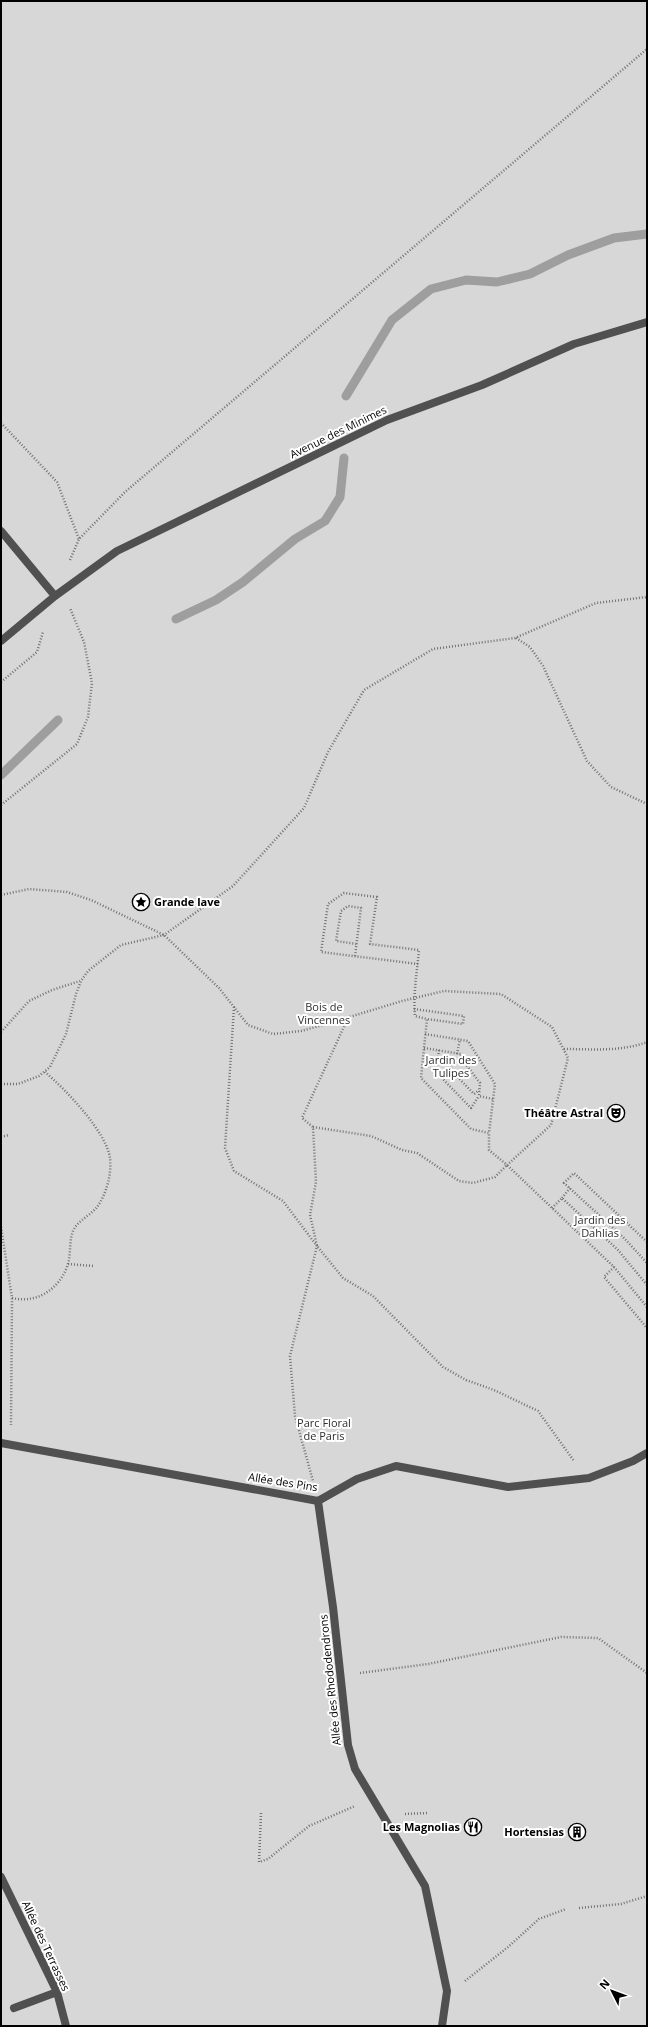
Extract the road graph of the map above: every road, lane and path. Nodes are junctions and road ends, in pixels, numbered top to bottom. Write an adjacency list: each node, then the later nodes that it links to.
1 (647, 48): 5 (path)
2 (647, 322): 6 (lane, Avenue des Minimes)
3 (1, 423): 5 (path)
4 (1, 531): 6 (lane)
5 (80, 539): 6 (path)
6 (54, 596): 10 (lane, Avenue des Minimes); 12 (path)
7 (647, 597): 9 (path)
8 (44, 631): 11 (path)
9 (515, 638): 13 (path); 15 (path)
10 (1, 642)
11 (1, 682)
12 (1, 804)
13 (647, 804)
14 (1, 895): 15 (path)
15 (164, 934): 19 (path); 21 (path)
16 (357, 944): 16 (path); 17 (path)
17 (355, 956): 18 (path); 18 (path)
18 (418, 964): 20 (path)
19 (80, 981): 25 (path); 35 (path)
20 (416, 997): 22 (path); 23 (path); 31 (path)
21 (234, 1007): 23 (path); 50 (path)
22 (414, 1008): 24 (path); 24 (path)
23 (348, 1018): 40 (path)
24 (427, 1019): 26 (path)
25 (1, 1032)
26 (425, 1034): 27 (path); 30 (path)
27 (460, 1039): 33 (path); 39 (path)
28 (646, 1042): 29 (path); 31 (path)
29 (647, 1046)
30 (424, 1048): 32 (path); 41 (path)
31 (564, 1049): 44 (path)
32 (439, 1050): 33 (path); 38 (path)
33 (458, 1054): 34 (path)
34 (461, 1058): 37 (path); 37 (path)
35 (45, 1072): 36 (path); 54 (path)
36 (1, 1084)
37 (479, 1090): 38 (path)
38 (479, 1096): 39 (path)
39 (493, 1099): 41 (path)
40 (313, 1127): 44 (path); 50 (path)
41 (489, 1133): 44 (path)
42 (9, 1135): 43 (path)
43 (1, 1137)
44 (508, 1165): 47 (path)
45 (570, 1188): 46 (path); 49 (path); 53 (path)
46 (562, 1198): 47 (path); 57 (path)
47 (552, 1208): 56 (path)
48 (1, 1227): 52 (path)
49 (647, 1242)
50 (317, 1246): 64 (path); 65 (path)
51 (1, 1257): 52 (path)
52 (6, 1257): 58 (path)
53 (647, 1263)
54 (68, 1264): 55 (path); 58 (path)
55 (94, 1266)
56 (614, 1267): 59 (path); 60 (path)
57 (647, 1285)
58 (12, 1298): 62 (path)
59 (647, 1307)
60 (647, 1328)
61 (1, 1443): 62 (lane, Allée des Pins)
62 (11, 1445): 65 (lane, Allée des Pins)
63 (647, 1453): 64 (lane, Allée des Pins)
64 (589, 1478): 65 (lane, Allée des Pins)
65 (318, 1501): 67 (lane, Allée des Rhododendrons)
66 (647, 1673): 67 (path)
67 (340, 1676): 68 (lane, Allée des Rhododendrons)
68 (372, 1799): 69 (path); 74 (lane, Allée des Rhododendrons)
69 (261, 1813)
70 (1, 1877): 75 (lane, Allée des Terrasses)
71 (647, 1896): 72 (path)
72 (579, 1908)
73 (566, 1909): 74 (path)
74 (447, 1991): 78 (lane, Allée des Rhododendrons)
75 (57, 1992): 76 (lane); 77 (lane, Allée des Terrasses)
76 (14, 2008)
77 (66, 2026)
78 (442, 2026)

